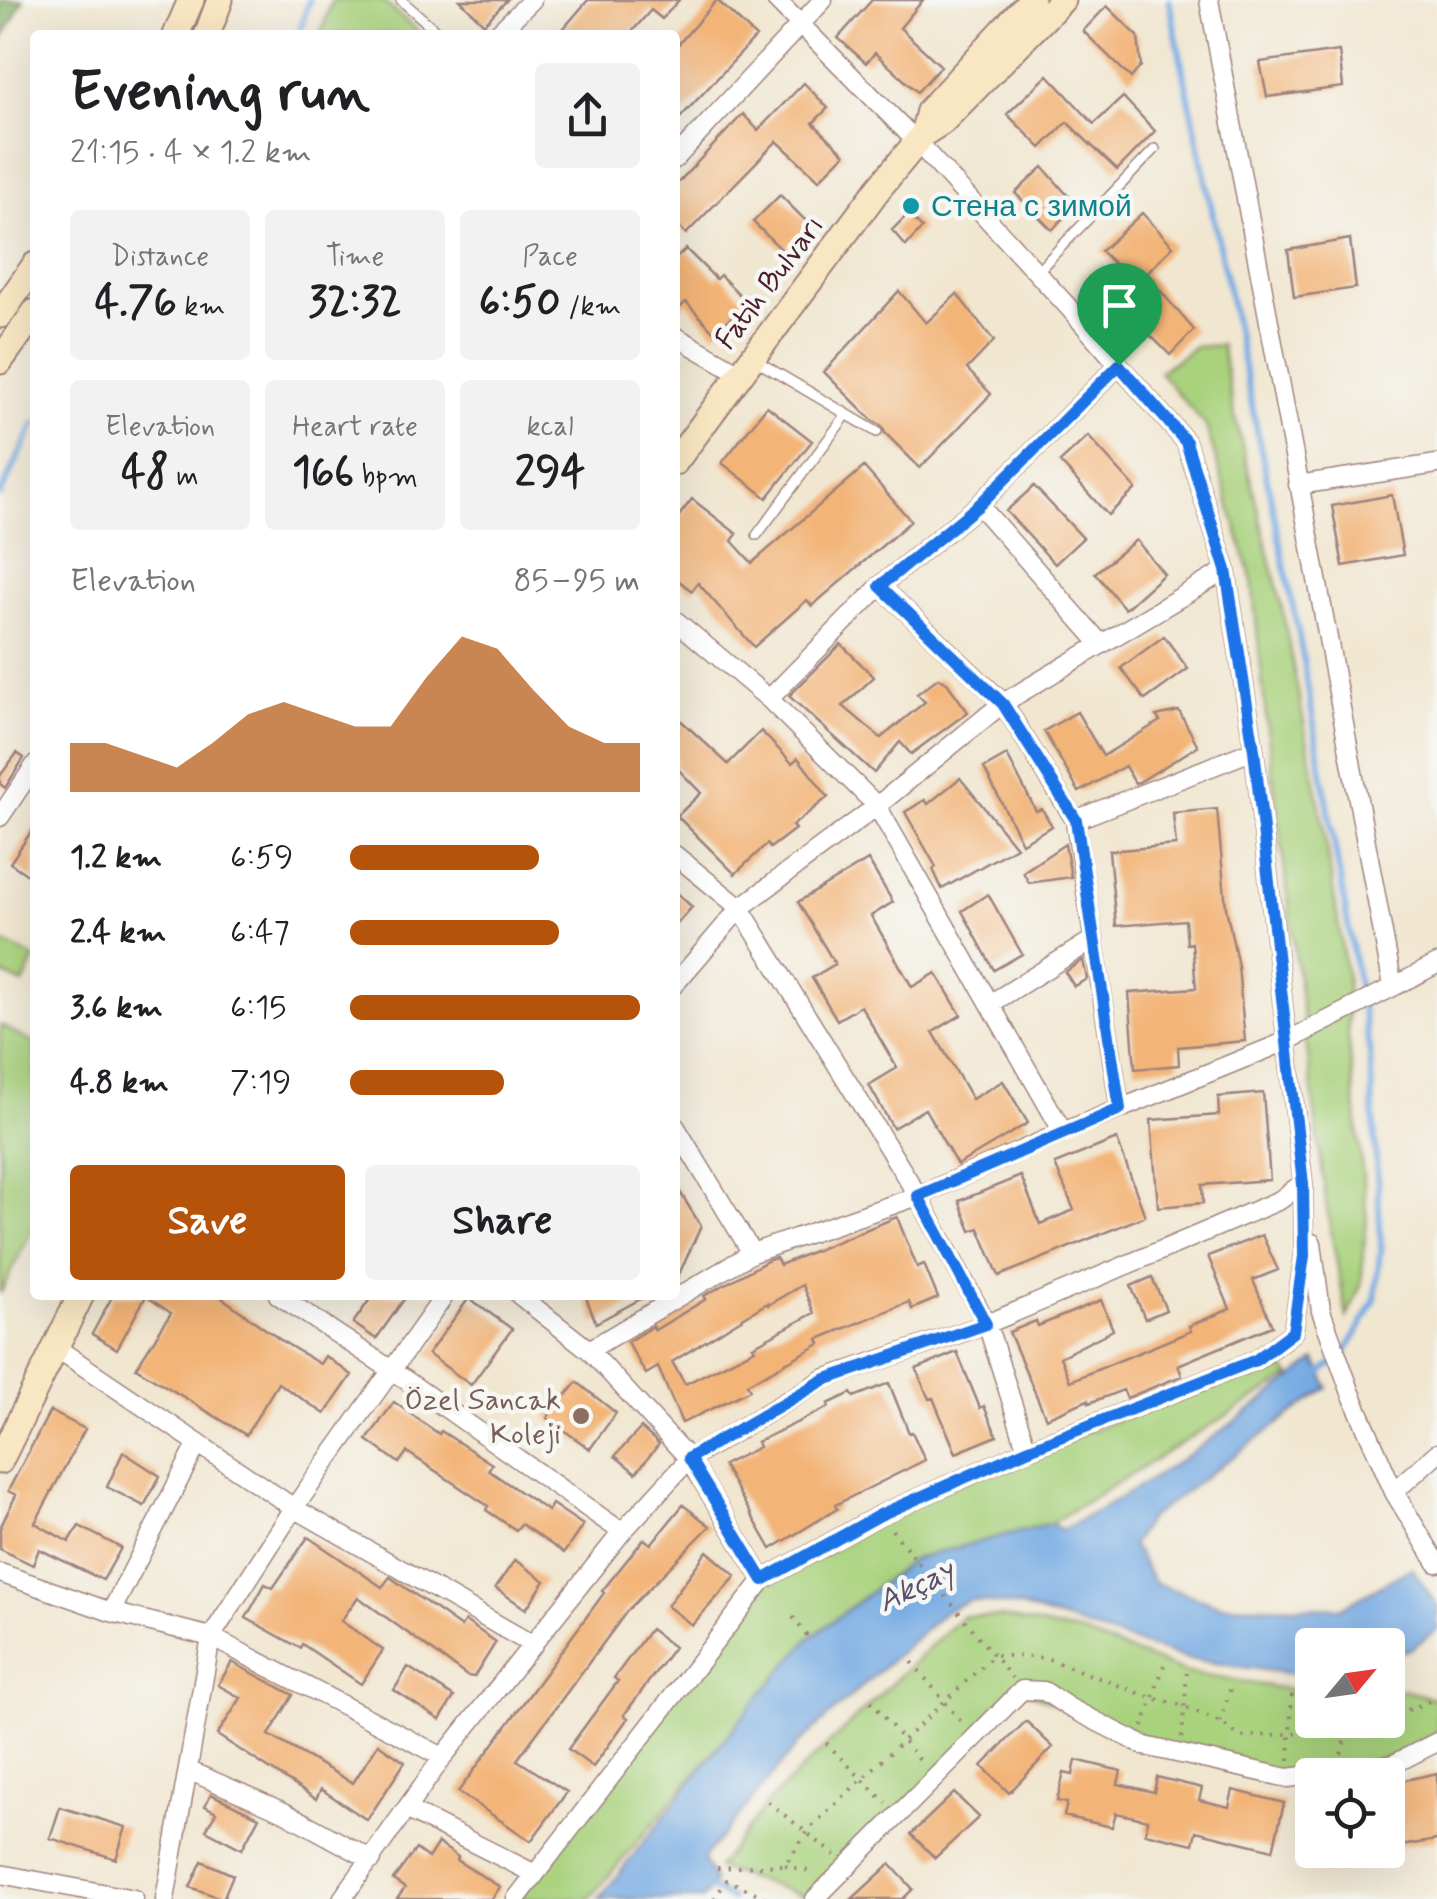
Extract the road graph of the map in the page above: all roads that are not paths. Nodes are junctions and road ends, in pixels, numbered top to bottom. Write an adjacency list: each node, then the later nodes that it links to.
1 (190, 0): 11 (street)
2 (220, 0): 12 (street)
3 (401, 0): 13 (lane)
4 (532, 0): 14 (street)
5 (776, 0): 10 (street)
6 (823, 0): 10 (street)
7 (1031, 0): 15 (street)
8 (1062, 0): 15 (street)
9 (1209, 0): 30 (street)
10 (800, 25): 15 (street); 17 (street)
11 (178, 30)
12 (209, 30)
13 (435, 30)
14 (501, 30)
15 (920, 138): 19 (street); 25 (street, Fatih Bulvarı)
16 (1155, 149): 19 (lane)
17 (680, 154)
18 (30, 272): 20 (street)
19 (1037, 272): 24 (street)
20 (0, 315)
21 (30, 319): 23 (street)
22 (680, 338): 25 (street)
23 (0, 361)
24 (1119, 365): 31 (street); 33 (street)
25 (746, 366): 26 (lane); 28 (street, Fatih Bulvarı)
26 (847, 414): 27 (lane); 32 (lane)
27 (877, 432)
28 (680, 455)
29 (1437, 464): 30 (street)
30 (1298, 485): 49 (street)
31 (979, 505): 34 (street); 36 (street)
32 (757, 535)
33 (1226, 570): 36 (street); 39 (street)
34 (880, 586): 37 (street); 38 (street)
35 (680, 624): 37 (street)
36 (1100, 643): 38 (street)
37 (769, 699): 41 (street)
38 (1003, 704): 41 (street); 43 (street)
39 (1254, 750): 43 (street); 51 (street)
40 (30, 772): 42 (street)
41 (877, 806): 45 (street); 50 (street)
42 (0, 817)
43 (1076, 820): 46 (street)
44 (680, 859): 45 (street)
45 (740, 908): 48 (street); 56 (street)
46 (1094, 939): 50 (street); 52 (street)
47 (1437, 964): 49 (street)
48 (680, 978)
49 (1393, 986): 51 (street)
50 (990, 1004): 53 (street)
51 (1286, 1041): 52 (street); 55 (street)
52 (1120, 1109): 53 (street)
53 (1063, 1132): 56 (street)
54 (680, 1134): 57 (street)
55 (1303, 1184): 64 (street); 69 (street); 73 (street)
56 (918, 1196): 57 (street); 64 (street)
57 (752, 1253): 58 (street)
58 (680, 1296)
59 (78, 1300): 65 (street)
60 (286, 1300): 67 (street)
61 (441, 1300): 67 (street)
62 (525, 1300): 66 (street)
63 (674, 1300): 66 (street)
64 (986, 1324): 69 (street); 71 (street)
65 (55, 1347): 68 (street); 72 (street)
66 (590, 1350): 71 (street)
67 (390, 1369): 74 (street); 75 (street)
68 (198, 1443): 74 (street); 79 (street)
69 (1027, 1450): 78 (street)
70 (1437, 1453): 73 (street)
71 (689, 1458): 75 (street); 78 (street)
72 (0, 1461)
73 (1394, 1492): 76 (street)
74 (294, 1508): 80 (street); 81 (street)
75 (622, 1532): 81 (street)
76 (1437, 1563)
77 (0, 1573): 79 (street)
78 (763, 1580): 87 (street)
79 (110, 1612): 80 (street)
80 (211, 1637): 83 (street); 84 (street)
81 (533, 1646): 83 (street)
82 (1437, 1742): 93 (street)
83 (442, 1758): 85 (street)
84 (188, 1770): 86 (street); 90 (street)
85 (406, 1809): 86 (street); 87 (street)
86 (372, 1860): 91 (street)
87 (533, 1873): 92 (street)
88 (0, 1874): 89 (street)
89 (134, 1899)
90 (165, 1899)
91 (342, 1899)
92 (516, 1899)
93 (816, 1899)

